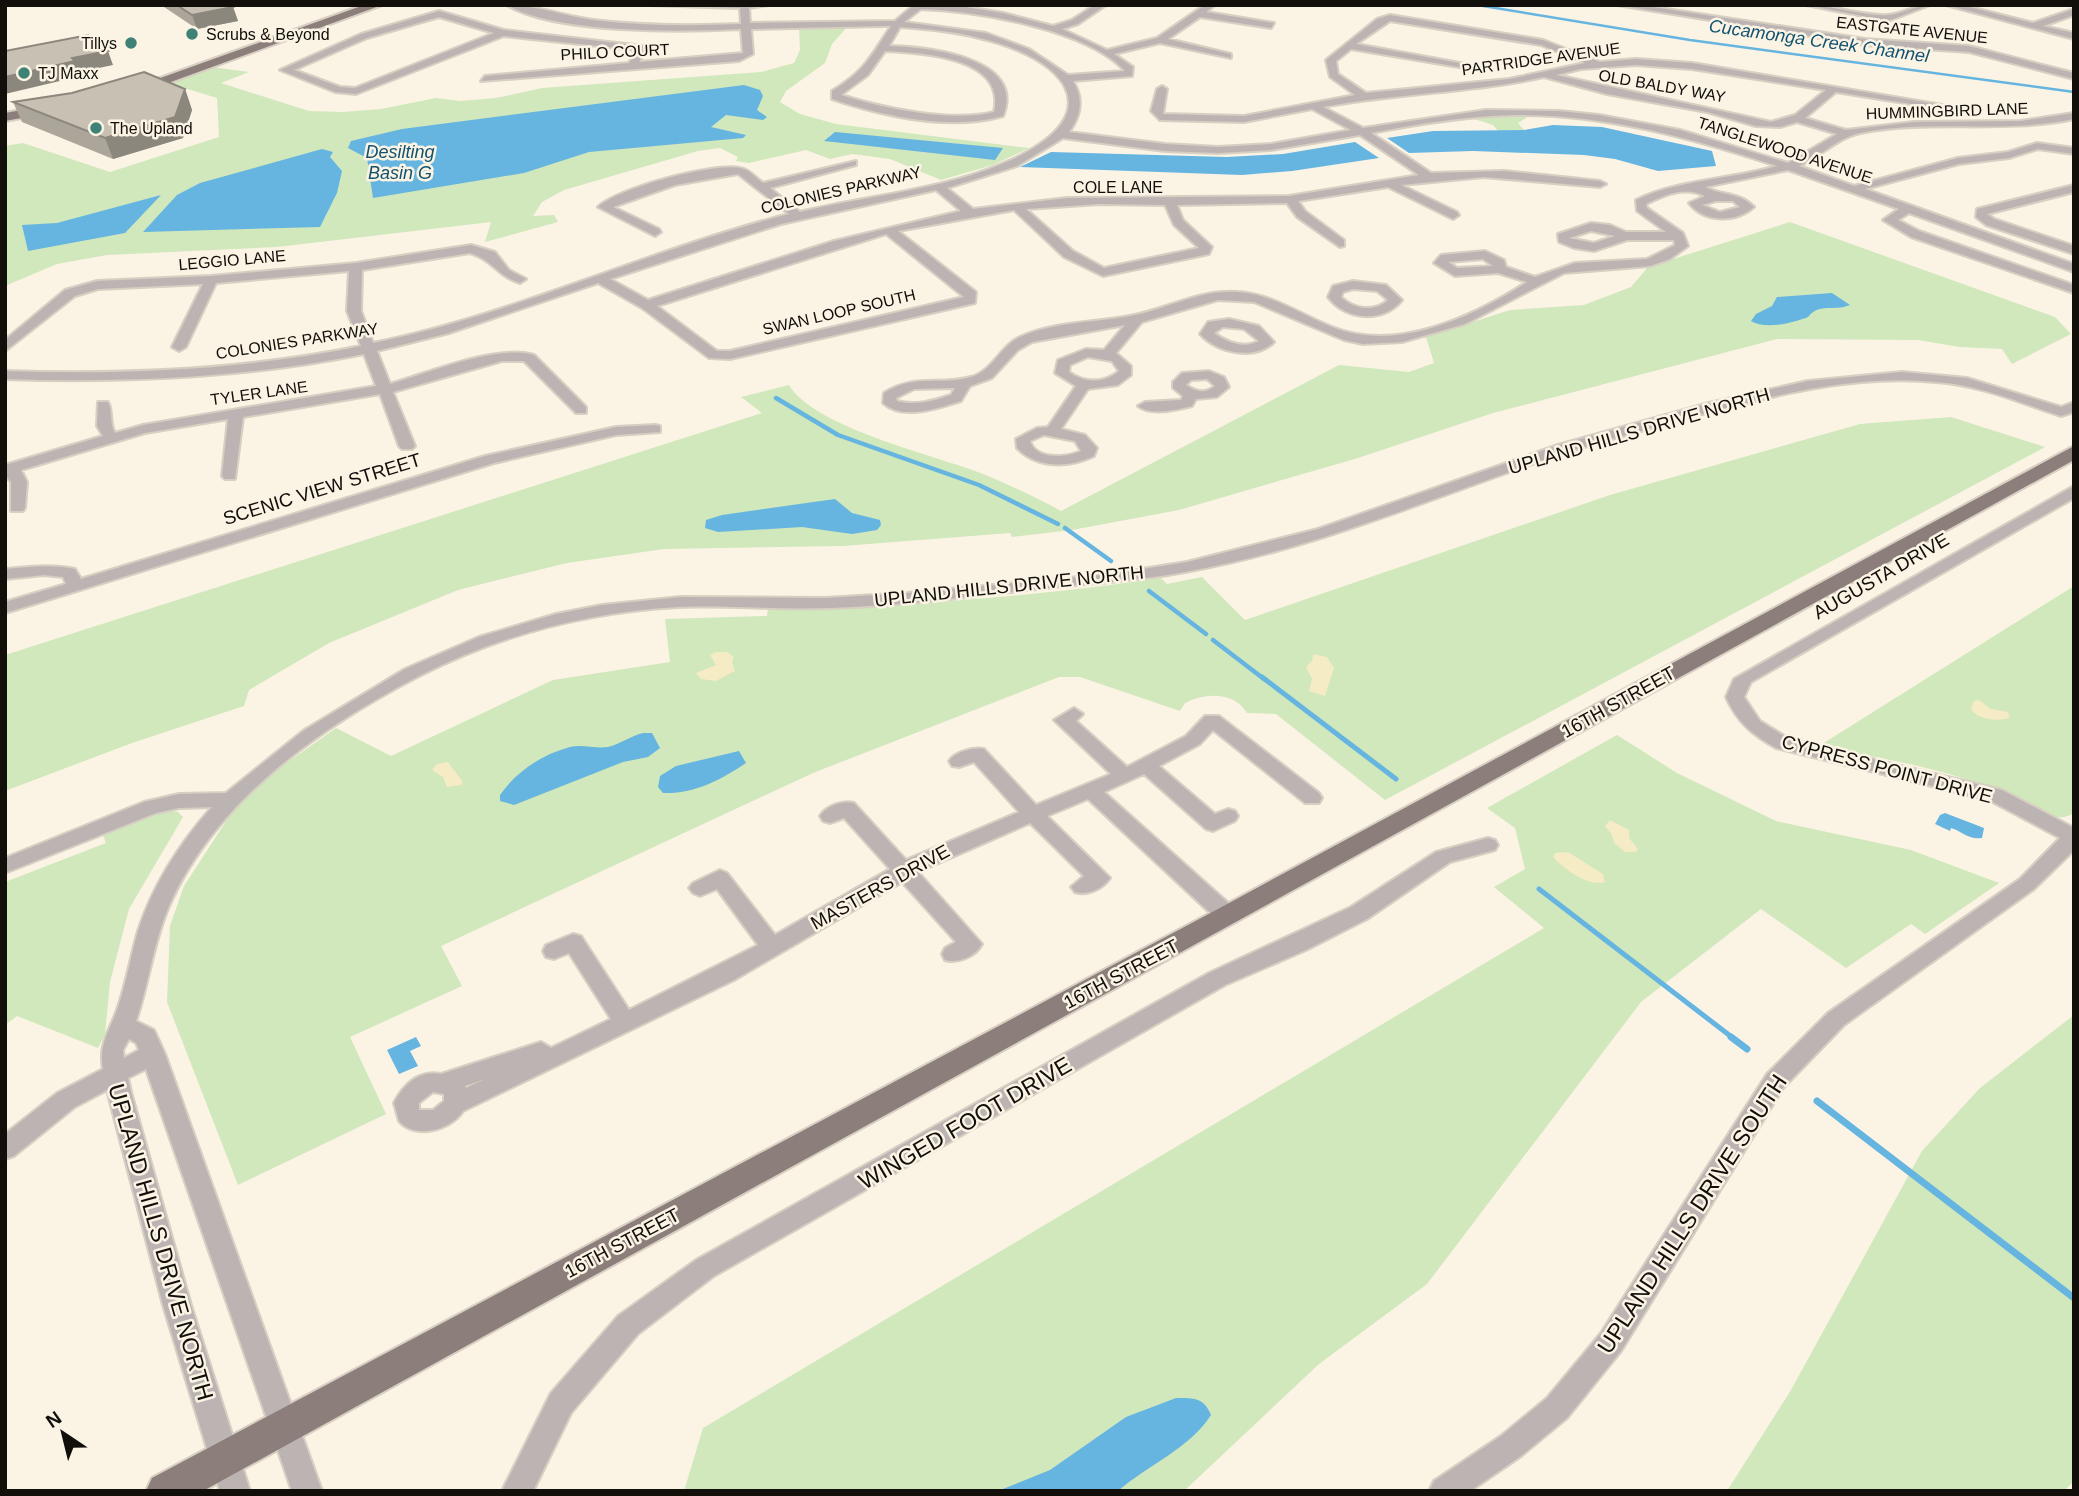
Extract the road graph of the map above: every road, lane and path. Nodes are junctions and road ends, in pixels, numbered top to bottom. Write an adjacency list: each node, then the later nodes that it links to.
1 (358, 5): 2 (main road)
2 (377, 5)
3 (511, 5): 17 (street)
4 (652, 5): 13 (street)
5 (765, 5): 13 (street)
6 (995, 5): 15 (street)
7 (1102, 5): 22 (street)
8 (1212, 5): 16 (street)
9 (1621, 5): 35 (street, EASTGATE AVENUE)
10 (1810, 5): 11 (street)
11 (1926, 5)
12 (1950, 5): 20 (street)
13 (744, 6): 21 (street)
14 (2074, 12): 20 (street)
15 (981, 13): 18 (street); 22 (street)
16 (1199, 14): 19 (street); 25 (street)
17 (594, 22): 21 (street); 26 (street)
18 (900, 24): 21 (street); 28 (street); 37 (street)
19 (1271, 25)
20 (2033, 26): 24 (street)
21 (747, 27): 32 (street, PHILO COURT)
22 (1054, 29): 29 (street)
23 (503, 33): 23 (street); 26 (street)
24 (2074, 36)
25 (1160, 40): 29 (street); 30 (street)
26 (564, 41): 32 (street)
27 (1349, 46): 31 (street); 33 (street); 40 (street)
28 (881, 48): 28 (street)
29 (1108, 53): 37 (street)
30 (1228, 56)
31 (1597, 64): 34 (street, PARTRIDGE AVENUE); 38 (street, PARTRIDGE AVENUE)
32 (633, 66): 36 (street, PHILO COURT)
33 (1471, 66)
34 (1547, 75): 40 (street, PARTRIDGE AVENUE); 46 (street, OLD BALDY WAY)
35 (2074, 76)
36 (485, 79)
37 (1068, 80): 48 (street)
38 (1834, 88): 42 (street, PARTRIDGE AVENUE); 46 (street)
39 (1162, 89): 41 (street, PARTRIDGE AVENUE)
40 (1364, 96): 41 (street, PARTRIDGE AVENUE)
41 (1316, 107): 47 (street)
42 (1967, 110)
43 (5, 111): 45 (main road)
44 (2074, 116): 49 (street, HUMMINGBIRD LANE)
45 (5, 117)
46 (1795, 118): 49 (street)
47 (1362, 132): 48 (street, TANGLEWOOD AVENUE); 52 (street, TANGLEWOOD AVENUE); 53 (street)
48 (1060, 134): 57 (street, COLONIES PARKWAY)
49 (1844, 134): 52 (street, HUMMINGBIRD LANE)
50 (2074, 151): 60 (street)
51 (852, 163): 58 (street)
52 (1789, 166): 56 (street, HUMMINGBIRD LANE); 60 (street, TANGLEWOOD AVENUE)
53 (1429, 177): 54 (street, COLE LANE); 55 (street, COLE LANE)
54 (1600, 184)
55 (1393, 185): 62 (street, COLE LANE); 68 (street)
56 (1691, 185): 61 (street); 73 (street, HUMMINGBIRD LANE)
57 (938, 186): 66 (street); 67 (street, COLONIES PARKWAY)
58 (760, 187): 67 (street); 70 (street)
59 (2074, 188): 71 (street)
60 (1854, 189): 65 (street, TANGLEWOOD AVENUE)
61 (1715, 197)
62 (1290, 199): 63 (street, COLE LANE); 74 (street)
63 (1170, 203): 64 (street, COLE LANE); 64 (street)
64 (1017, 206): 66 (street, COLE LANE)
65 (1909, 208): 75 (street, TANGLEWOOD AVENUE); 84 (street)
66 (971, 213): 69 (street, COLE LANE)
67 (798, 215): 81 (street, COLONIES PARKWAY)
68 (1453, 215)
69 (890, 231): 85 (street, COLE LANE); 85 (street, SWAN LOOP SOUTH)
70 (655, 232)
71 (2028, 235): 75 (street); 76 (street)
72 (1624, 236): 73 (street)
73 (1679, 236): 83 (street)
74 (1340, 243)
75 (2007, 244): 79 (street, TANGLEWOOD AVENUE)
76 (2074, 250)
77 (356, 267): 80 (street, LEGGIO LANE); 82 (street, LEGGIO LANE); 94 (street)
78 (1499, 268): 83 (street)
79 (2074, 268)
80 (520, 279)
81 (601, 279): 85 (street); 94 (street, COLONIES PARKWAY)
82 (211, 280): 91 (street, LEGGIO LANE); 92 (street)
83 (1538, 282): 89 (street)
84 (2074, 289)
85 (647, 305)
86 (1349, 308): 89 (street)
87 (1292, 312): 88 (street); 89 (street); 90 (street)
88 (1137, 319): 96 (street); 99 (street)
89 (1317, 326)
90 (1252, 328): 93 (street); 93 (street)
91 (5, 346)
92 (179, 347)
93 (1232, 347): 97 (street)
94 (369, 349): 98 (street, COLONIES PARKWAY); 101 (street)
95 (519, 355): 101 (street, TYLER LANE); 106 (street)
96 (1107, 355): 100 (street); 100 (street)
97 (1209, 375): 102 (street)
98 (5, 376)
99 (964, 384)
100 (1084, 384): 109 (street)
101 (386, 389): 107 (street, TYLER LANE); 111 (street)
102 (1191, 394): 104 (street)
103 (103, 405): 110 (street)
104 (1145, 406)
105 (2067, 409): 127 (street, UPLAND HILLS DRIVE NORTH)
106 (581, 410)
107 (236, 414): 110 (street, TYLER LANE); 114 (street)
108 (655, 429): 118 (street, SCENIC VIEW STREET)
109 (1052, 431)
110 (111, 438): 113 (street, TYLER LANE)
111 (407, 446)
112 (2074, 452): 137 (main road, 16TH STREET)
113 (9, 469): 116 (street)
114 (230, 475)
115 (2074, 491): 121 (street, AUGUSTA DRIVE)
116 (17, 508)
117 (5, 574): 118 (street)
118 (76, 586): 119 (street, SCENIC VIEW STREET)
119 (5, 608)
120 (1074, 714): 124 (street)
121 (1742, 715): 131 (street, CYPRESS POINT DRIVE)
122 (959, 761): 128 (street)
123 (1146, 765): 124 (street, MASTERS DRIVE); 126 (street, MASTERS DRIVE); 130 (street)
124 (1125, 776): 125 (street, MASTERS DRIVE)
125 (1092, 792): 128 (street, MASTERS DRIVE); 137 (street)
126 (1312, 798)
127 (229, 800): 133 (street); 142 (street, UPLAND HILLS DRIVE NORTH)
128 (1032, 814): 134 (street, MASTERS DRIVE); 135 (street)
129 (830, 816): 134 (street)
130 (1228, 816)
131 (2074, 837): 152 (street, UPLAND HILLS DRIVE SOUTH)
132 (1488, 845): 151 (street, WINGED FOOT DRIVE)
133 (5, 866)
134 (903, 870): 138 (street, MASTERS DRIVE); 140 (street)
135 (1082, 887)
136 (700, 888): 138 (street)
137 (1228, 916): 147 (main road, 16TH STREET)
138 (773, 949): 141 (street, MASTERS DRIVE)
139 (554, 951): 141 (street)
140 (953, 954)
141 (624, 1021): 145 (street, MASTERS DRIVE)
142 (126, 1026): 143 (street); 144 (street, UPLAND HILLS DRIVE NORTH)
143 (153, 1054): 144 (street); 147 (street)
144 (114, 1073): 146 (street); 148 (street, UPLAND HILLS DRIVE NORTH)
145 (451, 1093)
146 (5, 1149)
147 (283, 1426): 148 (main road, 16TH STREET); 150 (street)
148 (229, 1475): 149 (main road, 16TH STREET)
149 (165, 1491)
150 (307, 1491)
151 (517, 1491)
152 (1444, 1491)

